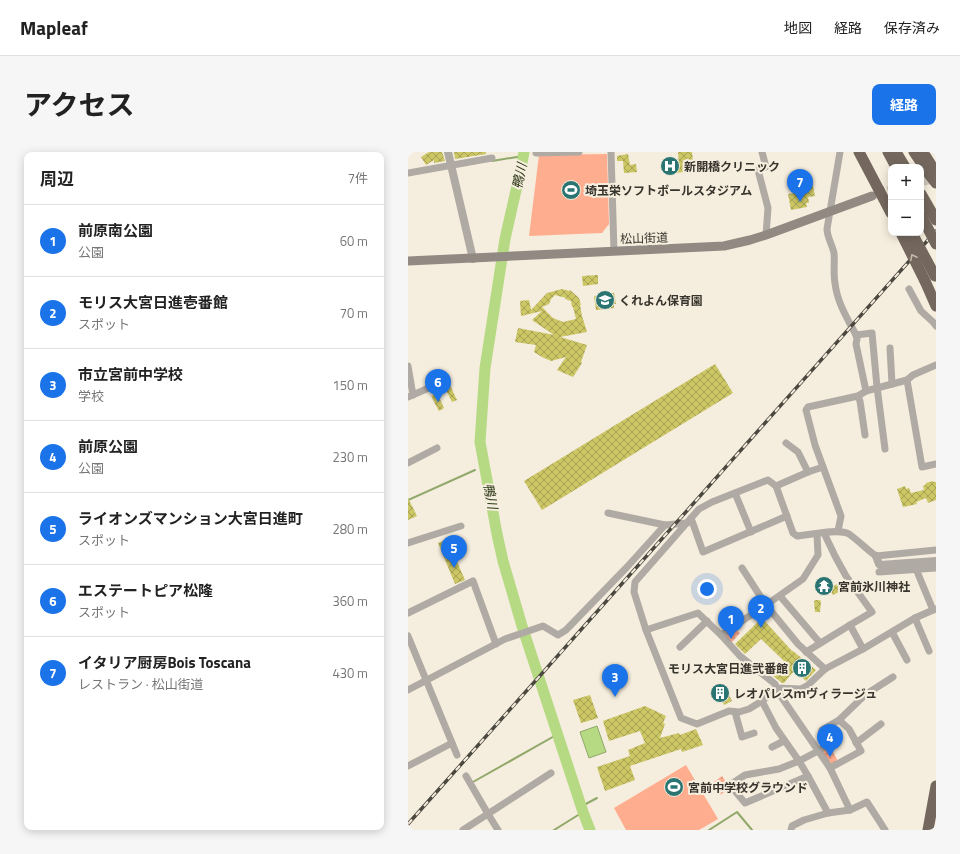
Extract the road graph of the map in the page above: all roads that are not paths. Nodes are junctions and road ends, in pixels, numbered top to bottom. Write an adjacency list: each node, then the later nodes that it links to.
1 (448, 152): 16 (street)
2 (579, 152): 12 (street)
3 (611, 152): 30 (street)
4 (762, 152): 26 (street)
5 (840, 152): 23 (street)
6 (859, 152): 20 (highway)
7 (866, 152): 20 (highway)
8 (888, 152): 14 (highway)
9 (896, 152): 15 (highway)
10 (914, 152): 19 (highway, bridge)
11 (923, 152): 18 (highway)
12 (536, 153)
13 (492, 158): 16 (street)
14 (894, 164)
15 (903, 164)
16 (451, 166): 17 (street); 32 (street)
17 (408, 173)
18 (936, 173)
19 (936, 183)
20 (882, 192): 22 (highway, bridge); 23 (main road, 松山街道)
21 (924, 199): 24 (highway)
22 (888, 207)
23 (830, 211): 26 (main road, 松山街道); 37 (street)
24 (936, 220)
25 (924, 221): 29 (highway, bridge)
26 (766, 235): 30 (main road, 松山街道)
27 (902, 236): 35 (highway, one-way to 27, bridge)
28 (914, 236): 33 (highway, bridge)
29 (936, 244)
30 (614, 251): 32 (main road, 松山街道)
31 (409, 259): 32 (main road, 松山街道)
32 (473, 259)
33 (936, 279)
34 (909, 288): 36 (street)
35 (936, 306)
36 (936, 326)
37 (856, 335): 44 (street); 45 (street)
38 (890, 348): 43 (street)
39 (936, 365): 41 (street)
40 (408, 366): 46 (street)
41 (907, 380): 43 (street); 53 (street)
42 (440, 383): 46 (street)
43 (892, 384): 44 (street)
44 (877, 388): 45 (street); 51 (street)
45 (866, 391): 47 (street)
46 (411, 396)
47 (858, 396): 48 (street); 54 (street)
48 (865, 436)
49 (786, 443): 55 (street)
50 (437, 448): 52 (street)
51 (885, 449)
52 (408, 463)
53 (936, 464)
54 (823, 467): 55 (street); 63 (street)
55 (808, 472): 56 (street)
56 (776, 486): 57 (street); 59 (street)
57 (735, 493): 60 (street); 64 (street)
58 (608, 513): 61 (street)
59 (787, 516): 64 (street); 65 (street)
60 (689, 520): 61 (street); 64 (street); 81 (street)
61 (665, 525): 86 (street)
62 (461, 526): 66 (street)
63 (838, 531): 65 (street); 68 (street)
64 (751, 532)
65 (820, 533): 74 (street); 80 (street)
66 (408, 543)
67 (936, 550): 68 (street)
68 (876, 556): 70 (street)
69 (936, 561): 70 (street)
70 (914, 566): 72 (street); 73 (street); 76 (street)
71 (742, 568): 75 (street)
72 (936, 568)
73 (879, 572)
74 (780, 596): 75 (street); 85 (street)
75 (766, 606): 83 (street); 89 (street)
76 (934, 609): 78 (street)
77 (408, 614): 86 (street)
78 (915, 618): 82 (street); 90 (street)
79 (707, 621): 81 (street); 83 (street); 87 (street)
80 (850, 625): 85 (street); 88 (street)
81 (646, 630): 98 (street)
82 (892, 632): 88 (street); 91 (street)
83 (721, 635): 95 (street)
84 (408, 636): 94 (street)
85 (820, 643): 89 (street)
86 (496, 644): 94 (street)
87 (680, 647)
88 (863, 649): 92 (street)
89 (806, 652): 92 (street)
90 (929, 652)
91 (908, 660)
92 (825, 669): 95 (street)
93 (893, 677): 99 (street)
94 (426, 680): 96 (street); 103 (street)
95 (777, 688): 97 (street); 106 (street)
96 (408, 690)
97 (762, 702): 98 (street); 102 (street)
98 (735, 712): 101 (street)
99 (839, 720): 104 (street); 106 (street)
100 (881, 724): 104 (street)
101 (754, 733)
102 (784, 741): 105 (street); 108 (street)
103 (452, 743): 107 (street); 109 (street)
104 (856, 743): 110 (street)
105 (772, 747)
106 (818, 751): 108 (street); 110 (street)
107 (457, 755)
108 (799, 762): 113 (street); 113 (street)
109 (408, 766)
110 (830, 768): 115 (street)
111 (551, 773): 117 (street)
112 (466, 776): 117 (street)
113 (808, 776): 116 (street)
114 (936, 786): 122 (highway)
115 (850, 810): 116 (street); 121 (street)
116 (828, 813): 120 (street)
117 (488, 814): 118 (street); 119 (street)
118 (463, 830)
119 (498, 830)
120 (792, 830)
121 (885, 830)
122 (928, 830)

